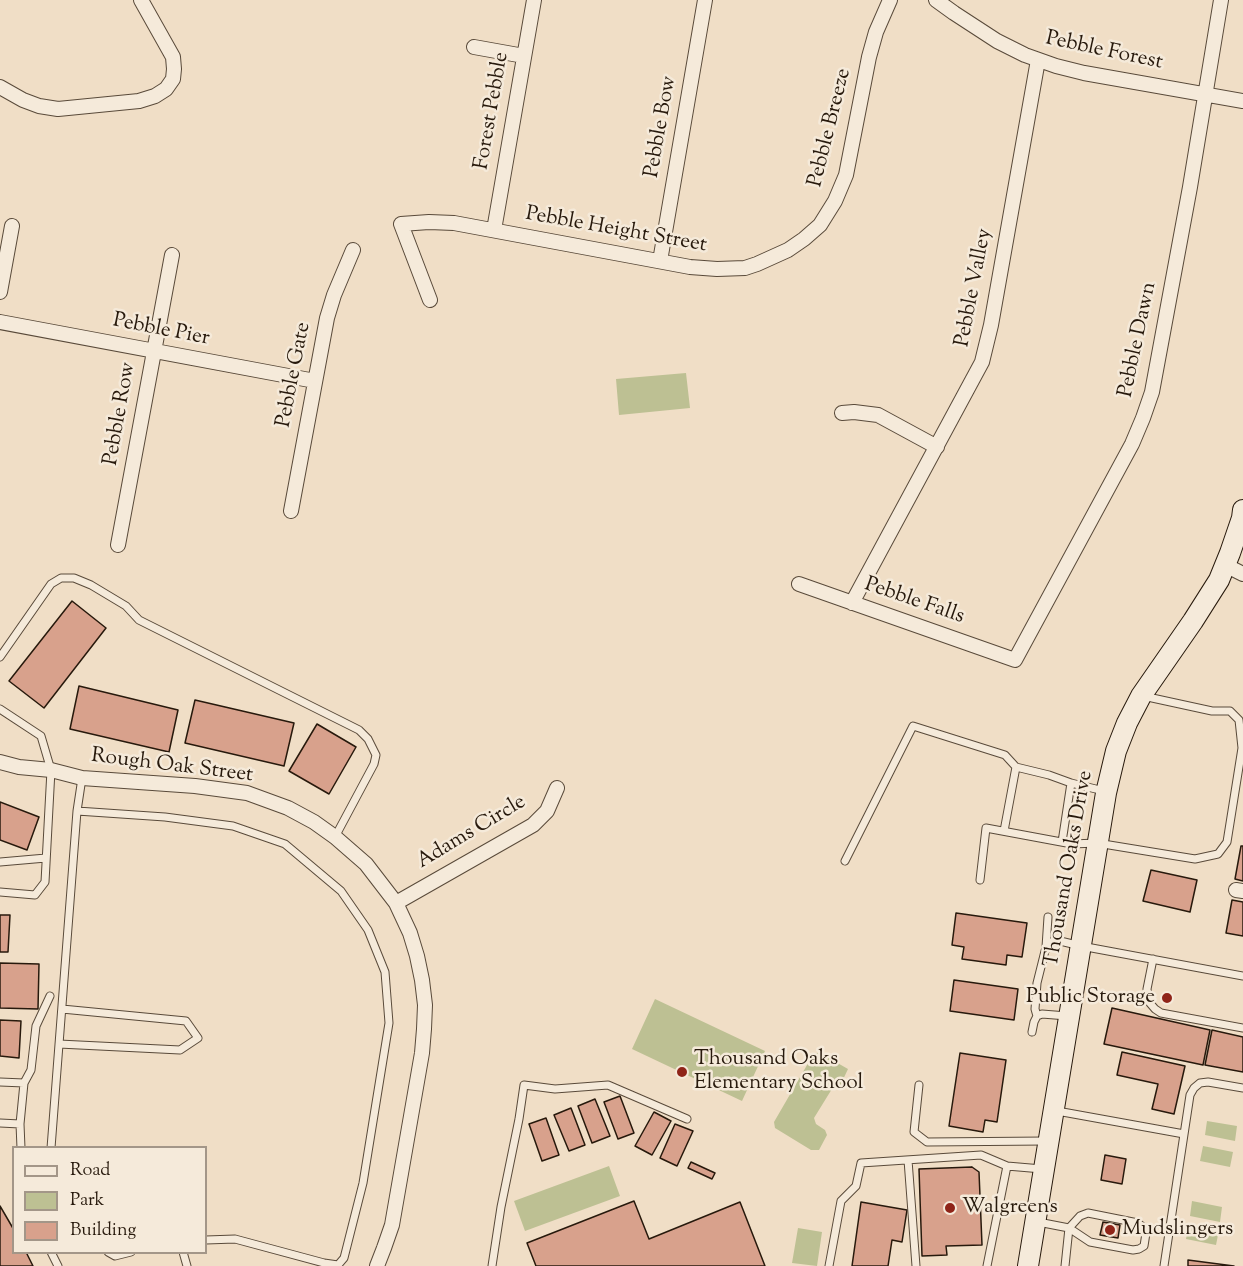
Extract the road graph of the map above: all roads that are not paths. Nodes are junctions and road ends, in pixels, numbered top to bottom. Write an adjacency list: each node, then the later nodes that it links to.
1 (141, 0): 10 (street)
2 (534, 0): 8 (street, Forest Pebble)
3 (705, 0): 18 (street, Pebble Bow)
4 (890, 0): 16 (street, Pebble Breeze)
5 (936, 0): 9 (street, Pebble Forest)
6 (1221, 0): 11 (street, Pebble Dawn)
7 (474, 47): 8 (street)
8 (524, 56): 14 (street, Forest Pebble)
9 (1038, 60): 11 (street, Pebble Forest); 25 (street, Pebble Valley)
10 (0, 87)
11 (1205, 94): 12 (street, Pebble Forest); 34 (street, Pebble Dawn)
12 (1243, 101)
13 (12, 226): 19 (street)
14 (494, 230): 18 (street, Pebble Height Street); 20 (street, Pebble Height Street)
15 (353, 250): 23 (street, Pebble Gate)
16 (788, 250): 18 (street, Pebble Height Street)
17 (172, 255): 22 (street, Pebble Row)
18 (660, 261)
19 (0, 292)
20 (430, 300)
21 (0, 322): 22 (street, Pebble Pier)
22 (154, 351): 23 (street, Pebble Pier); 28 (street, Pebble Row)
23 (315, 381): 27 (street, Pebble Gate)
24 (842, 413): 25 (street)
25 (937, 447): 32 (street, Pebble Valley)
26 (1243, 510): 29 (main road, Thousand Oaks Drive)
27 (291, 511)
28 (118, 545)
29 (1225, 565): 30 (street); 35 (main road, Thousand Oaks Drive)
30 (1243, 574)
31 (800, 584): 32 (street, Pebble Falls)
32 (852, 603): 34 (street, Pebble Falls)
33 (0, 657): 46 (lane)
34 (1015, 660)
35 (1141, 696): 43 (main road, Thousand Oaks Drive); 48 (lane)
36 (0, 709): 39 (lane)
37 (0, 762): 39 (street, Rough Oak Street)
38 (1016, 767): 41 (lane); 45 (lane); 50 (lane)
39 (51, 770): 40 (street, Rough Oak Street); 49 (lane)
40 (82, 778): 44 (lane); 46 (street, Rough Oak Street)
41 (1071, 783): 43 (lane); 47 (lane)
42 (557, 788): 54 (street, Adams Circle)
43 (1106, 792): 48 (main road, Thousand Oaks Drive)
44 (77, 811): 61 (lane); 84 (lane)
45 (1004, 831): 47 (lane); 52 (lane)
46 (335, 837): 54 (street, Rough Oak Street)
47 (1062, 842): 48 (lane)
48 (1098, 843): 56 (main road, Thousand Oaks Drive)
49 (46, 858): 51 (lane); 53 (lane)
50 (845, 861)
51 (0, 862)
52 (980, 880)
53 (0, 892)
54 (396, 903): 85 (street, Rough Oak Street)
55 (1048, 917): 57 (lane)
56 (1080, 946): 57 (lane); 58 (lane); 63 (main road, Thousand Oaks Drive)
57 (1046, 947): 62 (lane)
58 (1153, 958): 59 (lane); 64 (lane)
59 (1243, 976)
60 (50, 996): 68 (lane)
61 (62, 1009): 66 (lane); 66 (lane)
62 (1037, 1016): 63 (lane); 65 (lane)
63 (1069, 1017): 71 (main road, Thousand Oaks Drive)
64 (1243, 1028)
65 (1032, 1032)
66 (59, 1044): 78 (lane)
67 (0, 1082): 68 (lane)
68 (24, 1083): 74 (lane)
69 (919, 1085): 76 (lane)
70 (1243, 1088): 75 (lane)
71 (1054, 1110): 75 (lane); 76 (main road, Thousand Oaks Drive)
72 (687, 1119): 86 (lane)
73 (0, 1123): 74 (lane)
74 (20, 1124): 77 (lane)
75 (1184, 1134): 92 (lane)
76 (1049, 1141): 81 (main road, Thousand Oaks Drive)
77 (21, 1146)
78 (51, 1146)
79 (908, 1160): 80 (lane); 87 (lane); 88 (lane)
80 (1008, 1166): 81 (lane); 89 (lane)
81 (1044, 1170): 82 (main road, Thousand Oaks Drive)
82 (1036, 1221): 83 (lane); 90 (main road, Thousand Oaks Drive)
83 (1069, 1228): 83 (lane); 91 (lane)
84 (207, 1240)
85 (377, 1266)
86 (492, 1266)
87 (829, 1266)
88 (916, 1266)
89 (987, 1266)
90 (1028, 1266)
91 (1065, 1266)
92 (1164, 1266)

